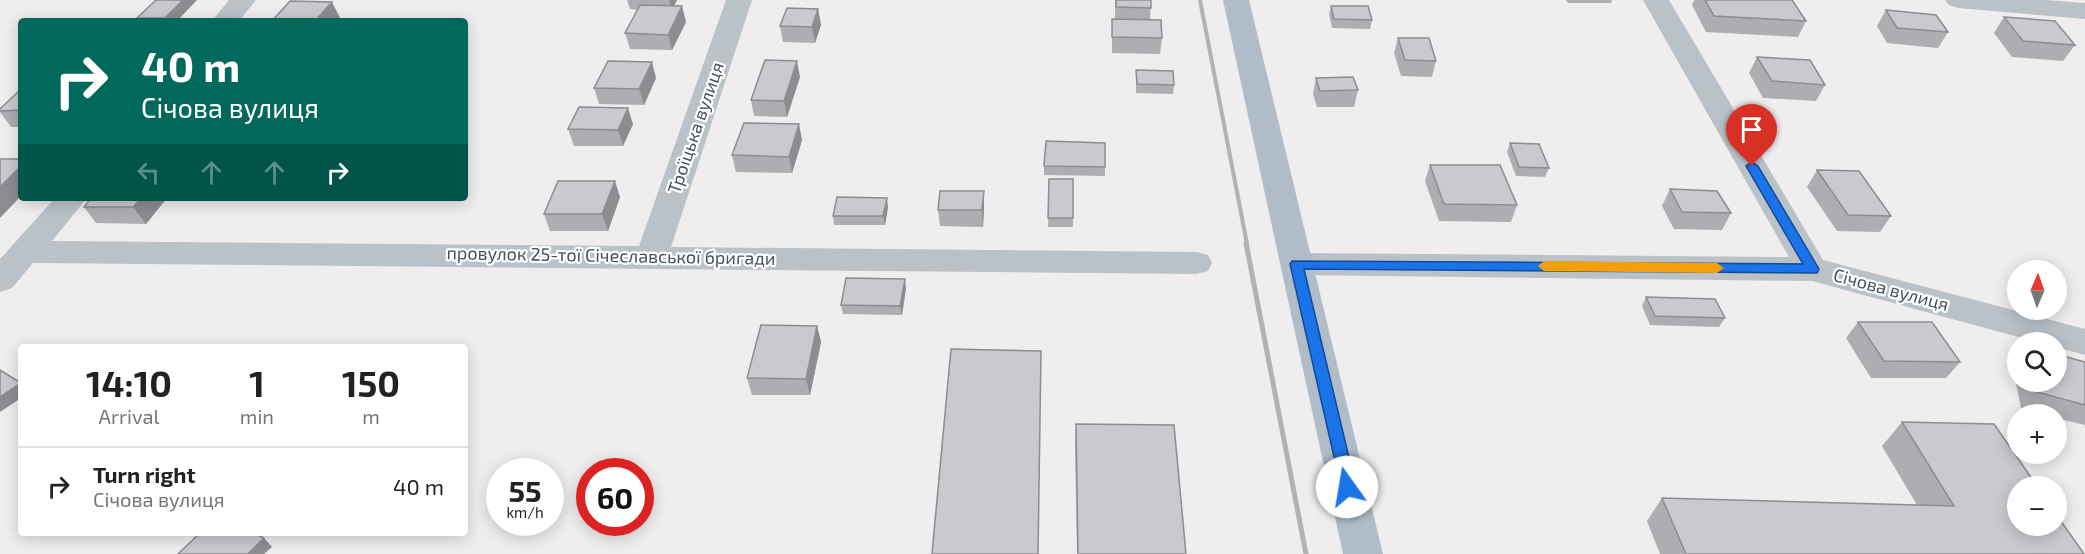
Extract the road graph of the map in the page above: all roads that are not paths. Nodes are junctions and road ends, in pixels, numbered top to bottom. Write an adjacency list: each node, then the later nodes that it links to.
1 (243, 0): 7 (street)
2 (739, 0): 10 (street, Троїцька вулиця)
3 (1236, 0): 12 (main road)
4 (1656, 0): 13 (street)
5 (1958, 0): 6 (street)
6 (2085, 11)
7 (228, 18)
8 (69, 201): 9 (street)
9 (26, 252): 10 (street, провулок 25-тої Січеславської бригади); 14 (street)
10 (652, 256): 11 (street, провулок 25-тої Січеславської бригади)
11 (1196, 263)
12 (1297, 264): 13 (street, Січова вулиця); 16 (main road)
13 (1812, 269): 15 (street, Січова вулиця)
14 (0, 280)
15 (2085, 342)
16 (1363, 554)

